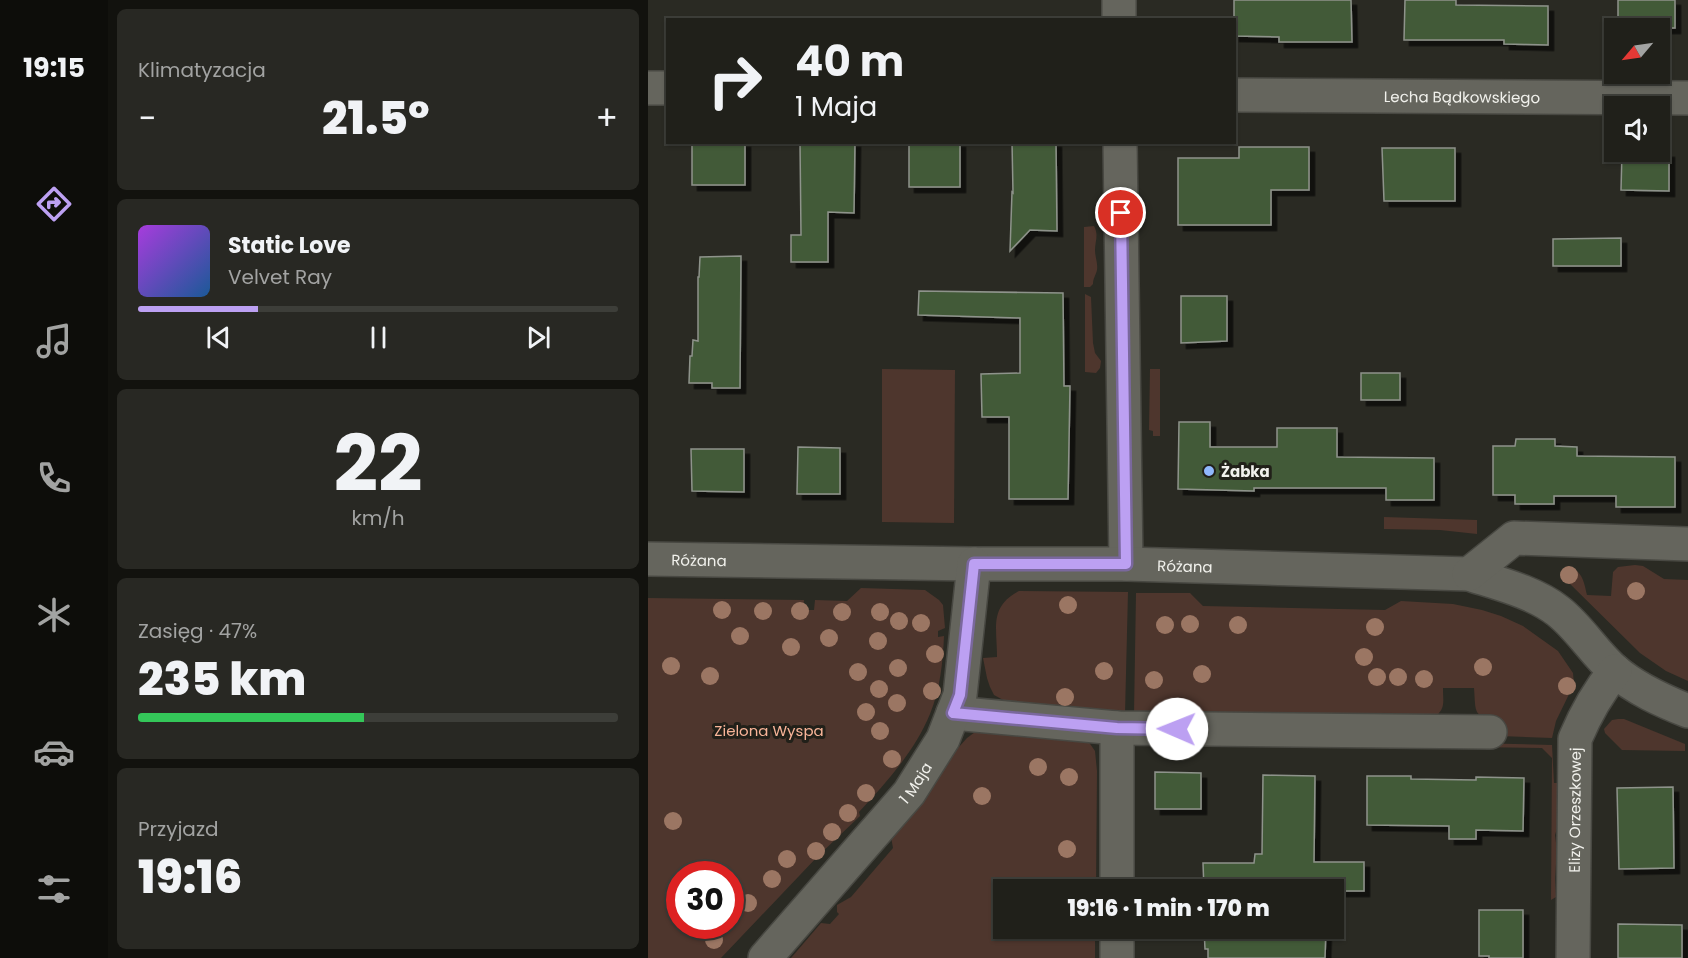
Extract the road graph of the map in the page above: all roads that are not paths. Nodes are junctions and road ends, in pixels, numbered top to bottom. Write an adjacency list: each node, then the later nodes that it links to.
1 (1119, 0): 2 (street)
2 (1119, 18)
3 (648, 87): 4 (street)
4 (666, 88)
5 (1236, 95): 6 (street, Lecha Bądkowskiego)
6 (1688, 98)
7 (1120, 144): 11 (street)
8 (1688, 544): 12 (street)
9 (648, 559): 10 (street, Różana)
10 (974, 564): 11 (street, Różana); 15 (street, 1 Maja)
11 (1126, 564): 12 (street, Różana)
12 (1469, 574): 13 (street, Różana)
13 (1615, 670): 14 (street, Różana); 22 (street, Elizy Orzeszkowej)
14 (1688, 711)
15 (953, 713): 16 (street); 20 (street, 1 Maja)
16 (1117, 728): 17 (street); 18 (street)
17 (1490, 732)
18 (1117, 879)
19 (1117, 939): 21 (street)
20 (765, 958)
21 (1117, 958)
22 (1573, 958)

